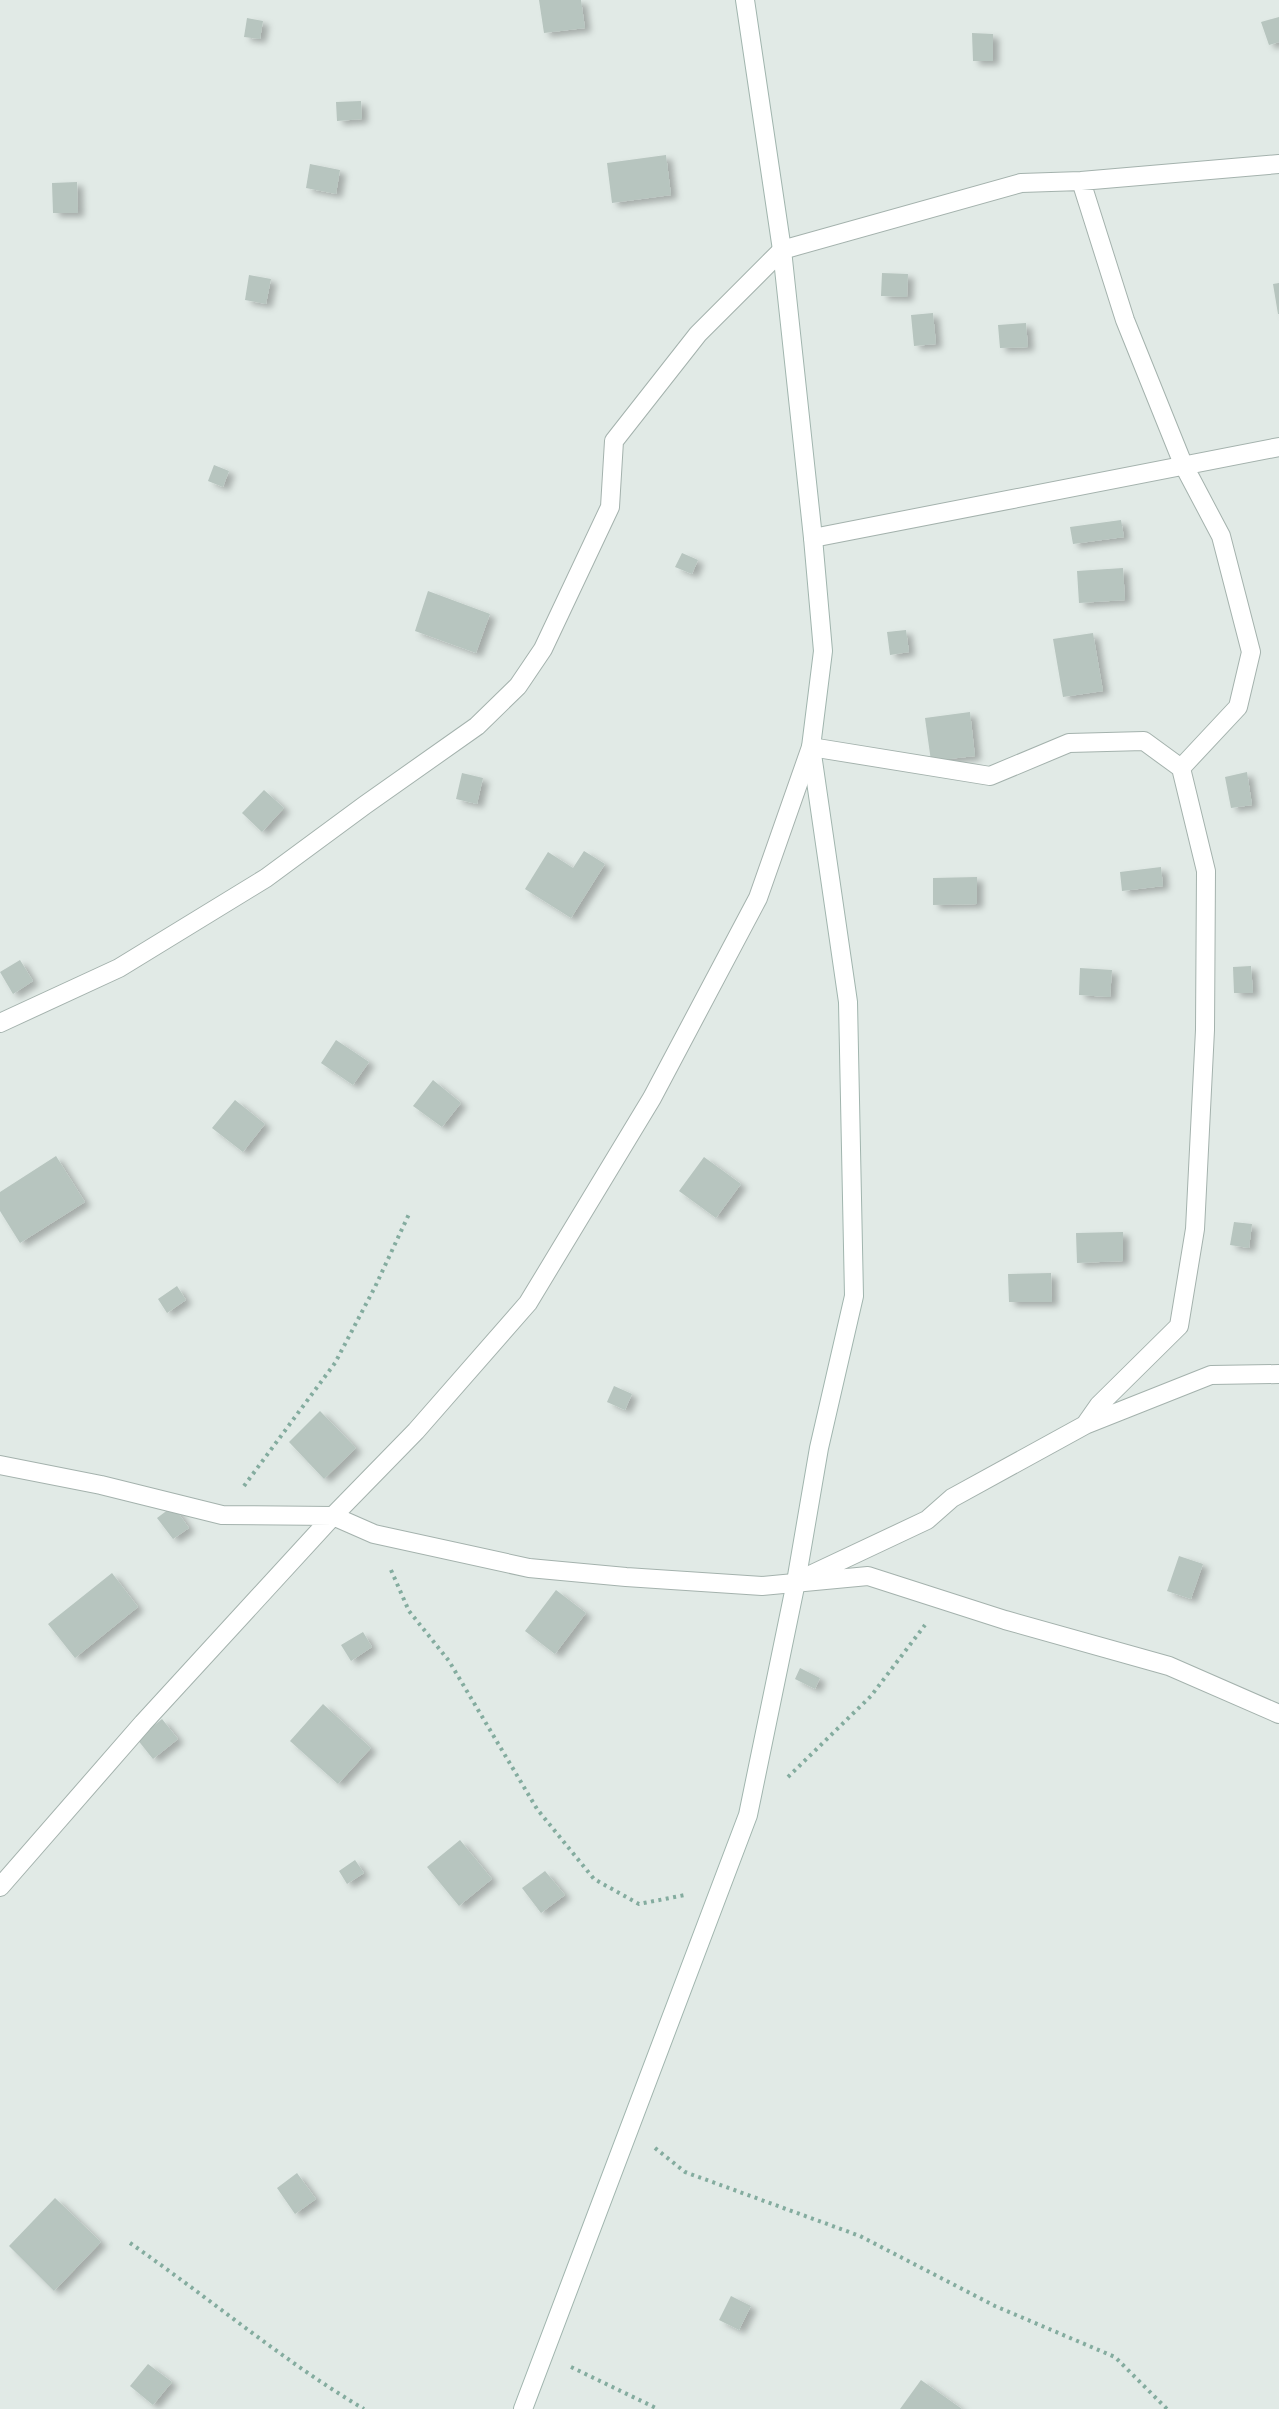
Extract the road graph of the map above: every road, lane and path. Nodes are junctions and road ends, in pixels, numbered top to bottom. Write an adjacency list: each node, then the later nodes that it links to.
1 (745, 0): 4 (street)
2 (1279, 164): 3 (street)
3 (1081, 182): 4 (street); 6 (street)
4 (782, 250): 7 (street); 10 (street)
5 (1279, 447): 6 (street)
6 (1183, 464): 7 (street); 9 (street)
7 (813, 538): 8 (street)
8 (811, 747): 9 (street); 16 (street); 18 (street)
9 (1181, 768): 13 (street)
10 (0, 1023)
11 (409, 1214): 15 (path)
12 (1279, 1374): 13 (street)
13 (1085, 1425): 18 (street)
14 (0, 1466): 15 (street)
15 (222, 1515): 16 (street)
16 (333, 1516): 17 (street); 22 (street)
17 (374, 1533): 18 (street); 23 (path)
18 (796, 1582): 19 (street); 21 (street)
19 (943, 1601): 20 (street); 21 (path)
20 (1279, 1714)
21 (748, 1815): 23 (street)
22 (0, 1887)
23 (720, 1891): 24 (street)
24 (631, 2128): 26 (street); 30 (path)
25 (130, 2243): 27 (path)
26 (541, 2366): 28 (street); 29 (path)
27 (364, 2409)
28 (523, 2409)
29 (658, 2409)
30 (1167, 2409)

